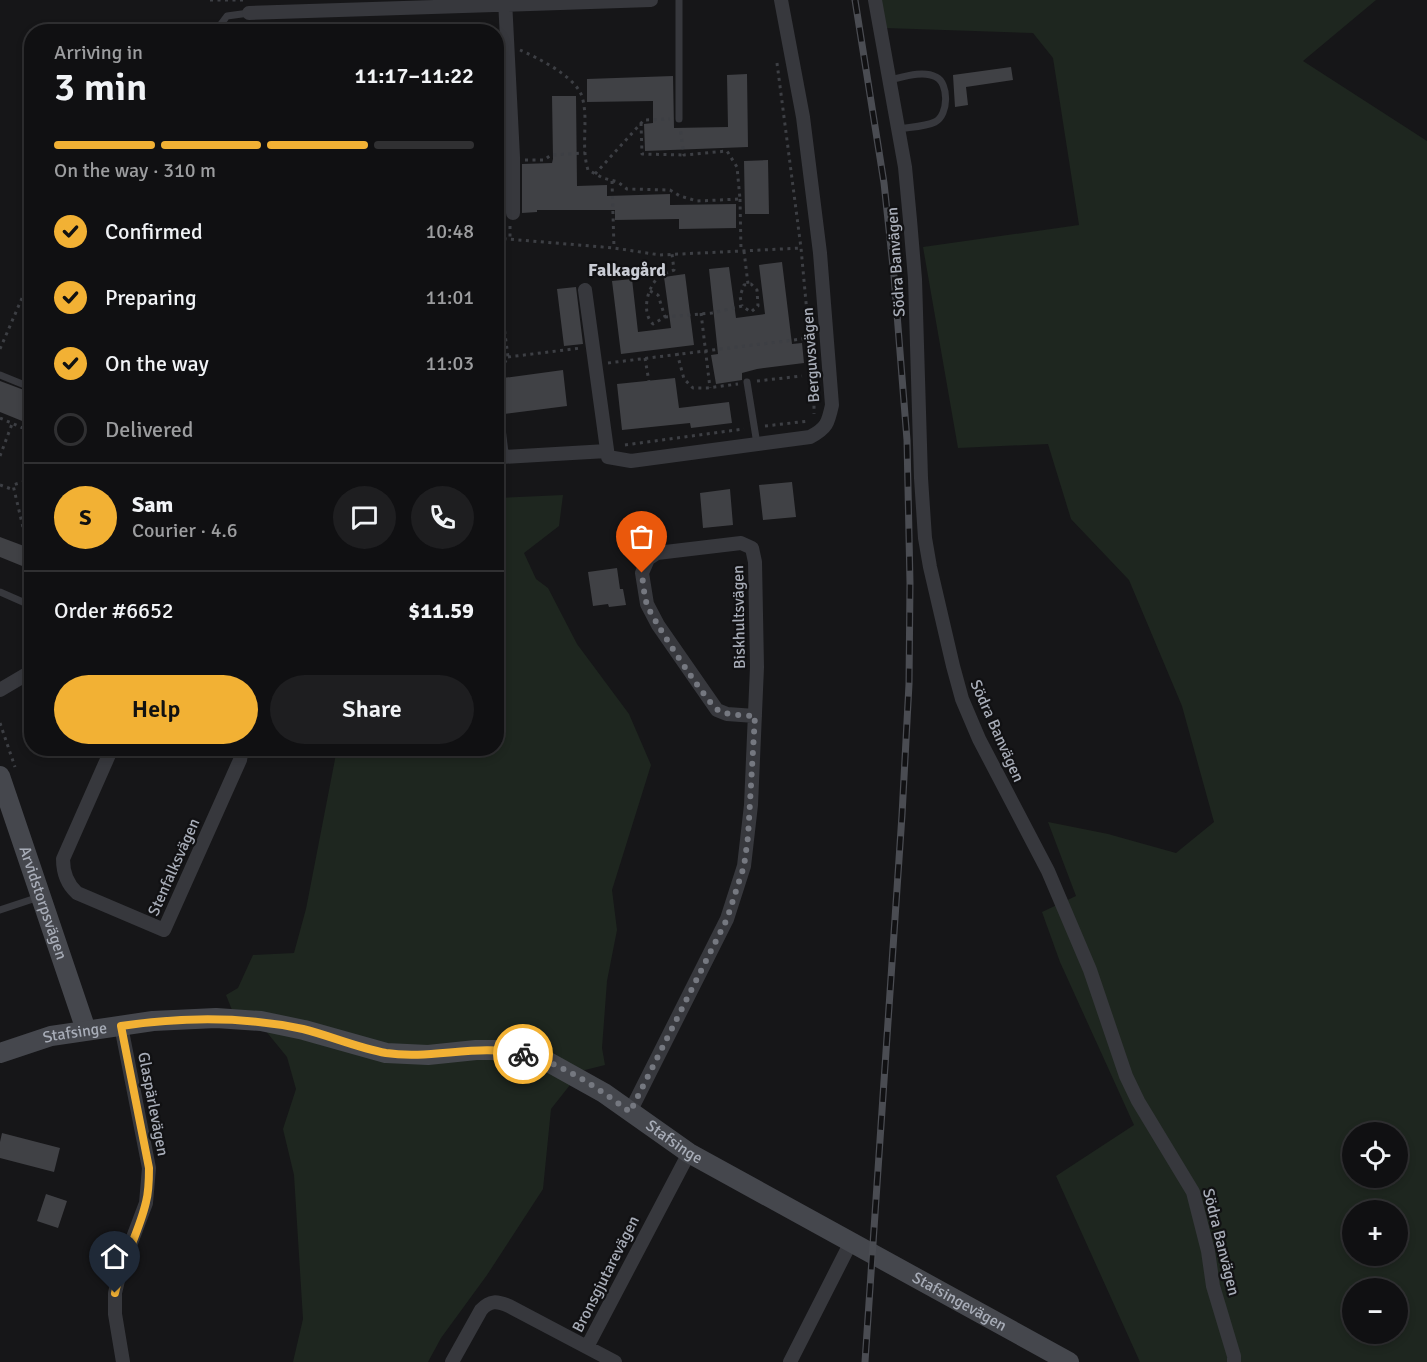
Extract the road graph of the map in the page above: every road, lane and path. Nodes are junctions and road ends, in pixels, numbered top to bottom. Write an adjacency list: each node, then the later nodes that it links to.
1 (210, 0): 8 (path)
2 (651, 0): 6 (street)
3 (679, 0): 13 (lane)
4 (781, 0): 24 (street, Berguvsvägen)
5 (875, 0): 12 (street, Södra Banvägen)
6 (505, 2): 7 (street); 10 (street)
7 (295, 6): 8 (street)
8 (247, 7): 9 (lane)
9 (221, 24)
10 (507, 44): 16 (path); 18 (street)
11 (776, 56): 26 (path)
12 (890, 80): 15 (street, Södra Banvägen); 15 (lane)
13 (679, 119): 14 (path); 17 (path)
14 (641, 123): 17 (path); 19 (path)
15 (898, 129): 89 (street, Södra Banvägen)
16 (585, 153): 18 (path); 19 (path)
17 (684, 155): 21 (path)
18 (513, 161): 22 (street)
19 (595, 174): 20 (path)
20 (612, 181): 21 (path); 25 (path)
21 (740, 199): 27 (path)
22 (513, 213)
23 (504, 239): 25 (path)
24 (819, 247): 26 (path); 37 (street, Berguvsvägen)
25 (614, 248): 28 (path)
26 (801, 248): 27 (path); 38 (path)
27 (742, 250): 28 (path); 29 (path)
28 (672, 254): 31 (path)
29 (748, 284): 33 (path); 33 (path)
30 (585, 290): 39 (street)
31 (650, 291): 35 (path); 35 (path)
32 (24, 294): 40 (path)
33 (742, 306): 34 (path)
34 (701, 313): 35 (path); 41 (path)
35 (665, 317)
36 (504, 326): 43 (path)
37 (826, 336): 38 (path); 58 (street, Berguvsvägen)
38 (809, 338): 41 (path); 54 (path)
39 (593, 347): 43 (path); 46 (street)
40 (0, 349)
41 (705, 349): 42 (path); 52 (path)
42 (677, 353): 44 (path); 52 (path)
43 (508, 357): 45 (path)
44 (645, 358): 46 (path); 49 (path)
45 (504, 364)
46 (595, 365): 60 (street)
47 (0, 375): 51 (lane)
48 (802, 376): 50 (path)
49 (649, 381)
50 (747, 382): 52 (path); 56 (lane)
51 (24, 385)
52 (710, 388)
53 (0, 418): 55 (path)
54 (809, 421): 56 (path); 58 (path)
55 (12, 424): 57 (path); 61 (path)
56 (754, 427): 59 (lane); 60 (path)
57 (24, 429)
58 (822, 431): 59 (street)
59 (756, 444): 60 (street)
60 (607, 449): 62 (street)
61 (0, 456)
62 (504, 457)
63 (24, 481): 65 (path)
64 (0, 485): 65 (path)
65 (14, 490): 66 (path)
66 (24, 532)
67 (0, 592): 68 (lane)
68 (24, 602)
69 (24, 676): 70 (street)
70 (0, 690)
71 (755, 716): 71 (street, Biskhultsvägen); 80 (street, Biskhultsvägen)
72 (108, 756): 73 (street, Stenfalksvägen)
73 (241, 756)
74 (0, 776): 75 (street, Arvidstorpsvägen)
75 (41, 896): 76 (lane); 78 (street, Arvidstorpsvägen)
76 (0, 910)
77 (121, 1026): 78 (street, Stafsinge); 80 (street, Stafsinge); 84 (street, Glaspärlevägen)
78 (86, 1030): 79 (street, Stafsinge)
79 (0, 1053)
80 (630, 1112): 81 (street, Stafsinge)
81 (689, 1153): 82 (street, Stafsinge); 83 (street, Bronsgjutarevägen)
82 (851, 1242): 87 (street); 88 (street, Stafsingevägen)
83 (587, 1347): 85 (street, Bronsgjutarevägen); 86 (street)
84 (123, 1362)
85 (452, 1362)
86 (615, 1362)
87 (790, 1362)
88 (1069, 1362)
89 (1234, 1362)

